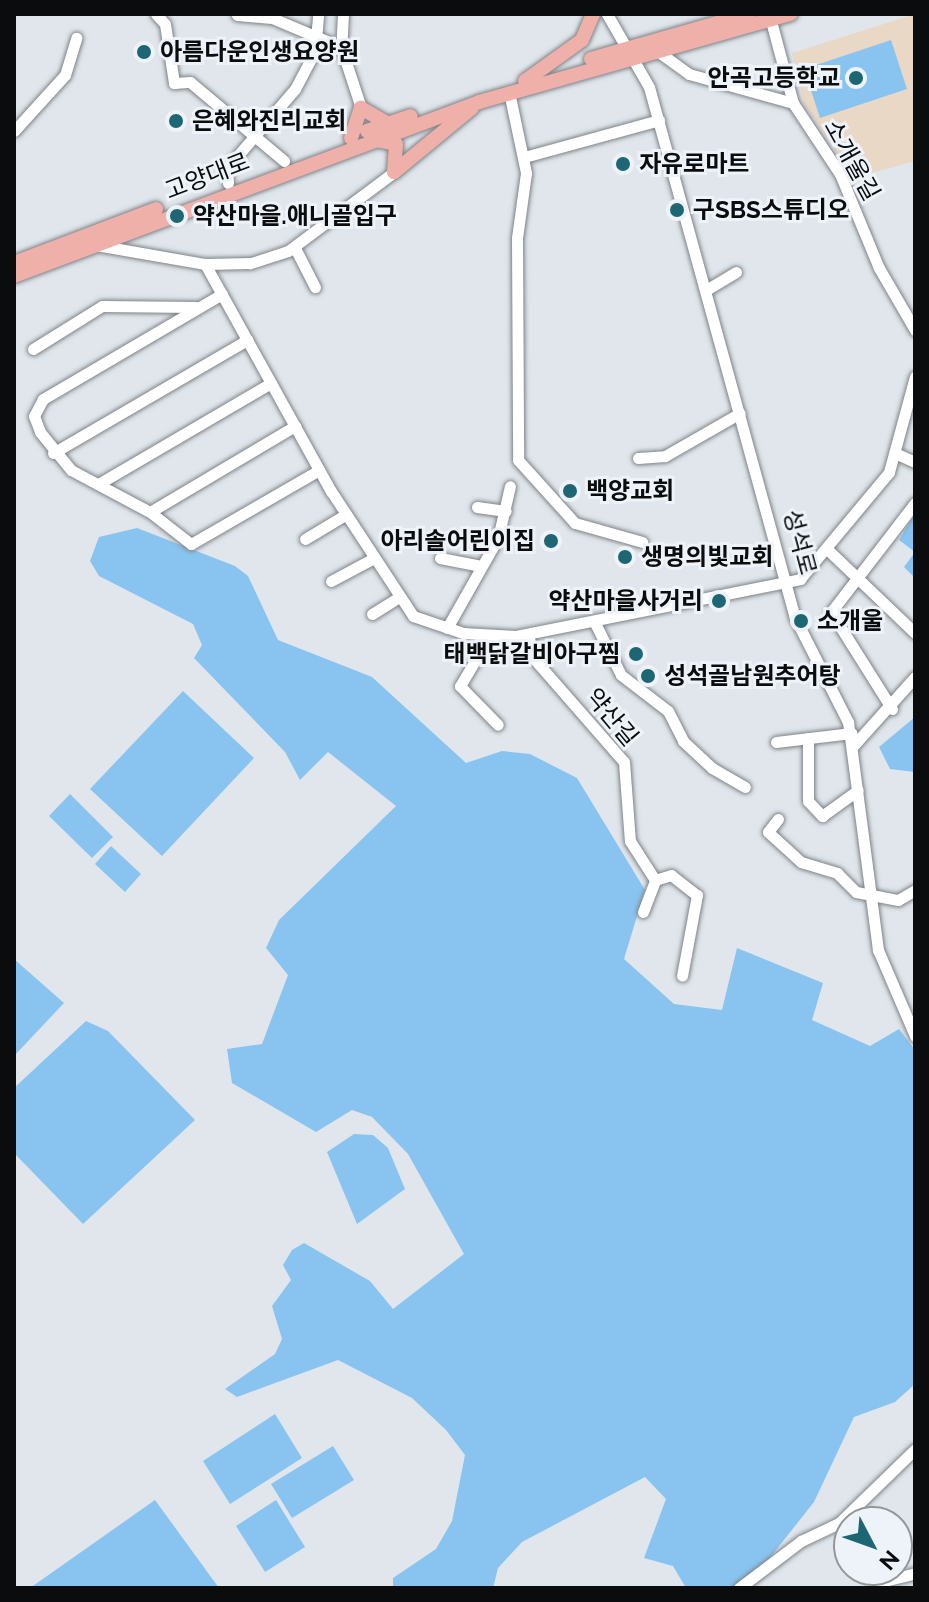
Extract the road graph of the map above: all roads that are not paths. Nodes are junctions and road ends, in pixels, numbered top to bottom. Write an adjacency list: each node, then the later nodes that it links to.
1 (156, 14): 25 (street, 고양대로)
2 (318, 14): 11 (street)
3 (343, 14): 12 (street)
4 (593, 14): 15 (main road)
5 (607, 14): 14 (street, 성석로)
6 (749, 14): 14 (main road, 고양대로)
7 (791, 14): 9 (main road, 고양대로)
8 (237, 15): 11 (street)
9 (771, 21): 13 (main road, 고양대로); 18 (street)
10 (76, 38): 22 (street)
11 (316, 38): 12 (street); 25 (street)
12 (341, 47): 19 (street)
13 (656, 50): 14 (main road, 고양대로); 18 (street, 소개울길)
14 (628, 52): 15 (main road, 고양대로); 16 (main road, 고양대로); 20 (street, 성석로)
15 (525, 81): 21 (main road, 고양대로)
16 (509, 92): 17 (main road, 고양대로); 26 (street)
17 (479, 102): 24 (main road, 고양대로); 28 (main road)
18 (793, 103): 40 (street, 소개울길)
19 (361, 108): 21 (main road); 23 (main road)
20 (659, 120): 26 (street); 37 (street, 성석로)
21 (387, 123): 23 (main road, 고양대로)
22 (14, 131)
23 (351, 138): 27 (main road, 고양대로)
24 (371, 139): 28 (main road); 30 (main road, 고양대로)
25 (255, 140): 27 (street, 고양대로); 29 (street)
26 (524, 157): 60 (street)
27 (284, 161): 29 (main road, 고양대로)
28 (394, 172): 31 (street)
29 (228, 183): 30 (main road, 고양대로)
30 (86, 241): 32 (main road, 고양대로); 33 (street); 35 (main road, 고양대로)
31 (295, 248): 33 (street); 36 (street)
32 (14, 263)
33 (205, 264): 38 (street)
34 (736, 272): 37 (street)
35 (14, 276)
36 (315, 287)
37 (706, 290): 45 (street, 성석로)
38 (222, 294): 39 (street); 41 (street)
39 (196, 307): 42 (street); 47 (street)
40 (915, 330)
41 (247, 340): 44 (street); 47 (street)
42 (33, 349)
43 (915, 376): 48 (street)
44 (271, 383): 46 (street); 52 (street)
45 (740, 413): 49 (street); 67 (street, 성석로)
46 (295, 426): 51 (street); 57 (street)
47 (53, 453): 52 (street)
48 (897, 454): 50 (street); 61 (street)
49 (638, 458)
50 (915, 462)
51 (319, 470): 57 (street); 58 (street)
52 (100, 483): 57 (street)
53 (510, 486): 56 (street)
54 (915, 503): 65 (street)
55 (477, 507): 56 (street)
56 (506, 511): 64 (street)
57 (150, 512)
58 (345, 515): 59 (street); 63 (street)
59 (305, 539)
60 (642, 542)
61 (827, 549): 65 (street); 67 (street)
62 (440, 558): 64 (street)
63 (372, 559): 66 (street); 68 (street)
64 (477, 565): 71 (street)
65 (861, 577): 72 (street); 76 (street)
66 (331, 581)
67 (789, 582): 70 (street); 79 (street, 성석로)
68 (396, 599): 69 (street); 71 (street)
69 (372, 614)
70 (595, 623): 73 (street); 81 (street)
71 (447, 628): 74 (street)
72 (915, 633)
73 (528, 635): 74 (street); 84 (street, 약산길)
74 (489, 637): 77 (street)
75 (915, 677): 76 (street)
76 (892, 709): 79 (street)
77 (498, 725)
78 (808, 738): 79 (street); 80 (street); 82 (street)
79 (852, 740): 82 (street, 성석로)
80 (776, 742)
81 (745, 787)
82 (858, 790): 86 (street, 성석로)
83 (778, 819): 86 (street)
84 (655, 880): 87 (street); 88 (street)
85 (915, 890): 86 (street)
86 (869, 897): 89 (street, 성석로)
87 (643, 912)
88 (682, 976)
89 (915, 1036)
90 (915, 1449): 91 (street)
91 (739, 1588)

